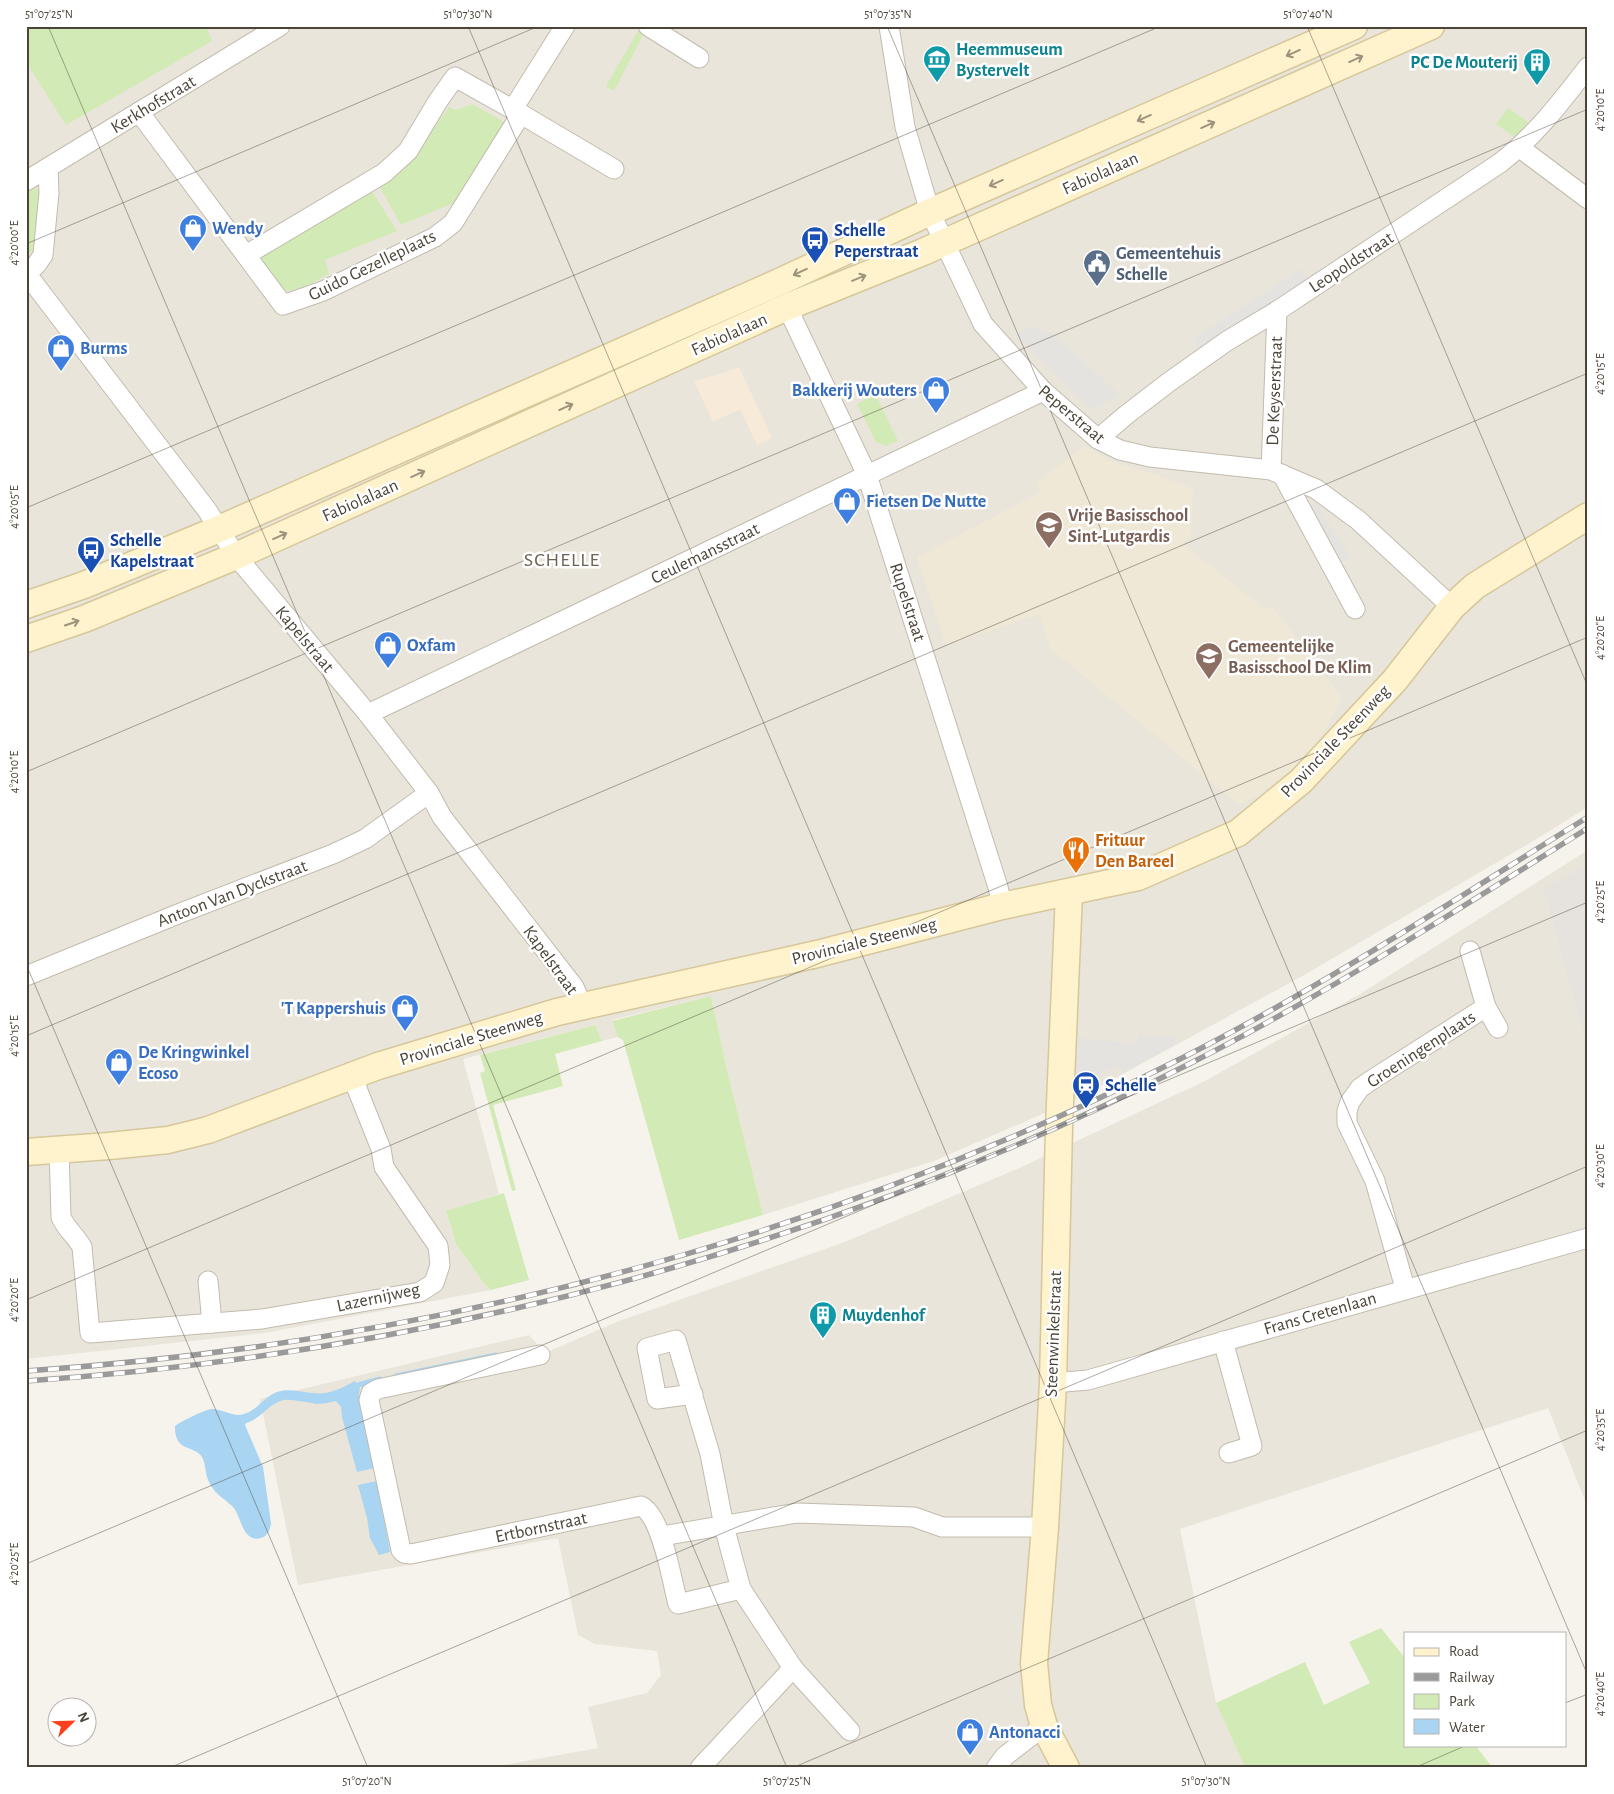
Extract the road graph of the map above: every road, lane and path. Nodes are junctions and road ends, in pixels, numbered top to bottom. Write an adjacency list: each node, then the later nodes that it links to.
1 (280, 26): 10 (street, Kerkhofstraat)
2 (565, 26): 9 (street)
3 (648, 26): 7 (street)
4 (889, 26): 16 (street, Peperstraat)
5 (1354, 26): 16 (main road, Fabiolalaan, one-way to 16)
6 (1431, 26): 17 (main road, Fabiolalaan, one-way to 6)
7 (699, 58)
8 (1588, 67): 11 (street, Leopoldstraat)
9 (517, 111): 13 (street); 18 (street); 18 (street, Guido Gezelleplaats)
10 (139, 112): 12 (street, Kerkhofstraat); 18 (street, Guido Gezelleplaats)
11 (1520, 148): 15 (street); 21 (street, Leopoldstraat)
12 (48, 168): 14 (street, Kerkhofstraat); 19 (street, Kapelstraat)
13 (614, 169)
14 (26, 181)
15 (1588, 199)
16 (930, 212): 17 (street, Peperstraat); 27 (main road, Fabiolalaan, one-way to 27)
17 (944, 243): 20 (main road, Fabiolalaan, one-way to 17); 22 (street, Peperstraat)
18 (246, 256)
19 (26, 274): 27 (street, Kapelstraat)
20 (788, 307): 25 (street, Rupelstraat); 28 (main road, Fabiolalaan, one-way to 20)
21 (1277, 311): 23 (street, Leopoldstraat); 24 (street, De Keyserstraat)
22 (1043, 391): 23 (street, Peperstraat); 25 (street, Ceulemansstraat)
23 (1098, 439): 24 (street, Peperstraat)
24 (1276, 472): 30 (street, Peperstraat); 31 (street)
25 (867, 475): 33 (street, Ceulemansstraat); 36 (street, Rupelstraat)
26 (1588, 516): 30 (main road, Provinciale Steenweg)
27 (219, 529): 28 (street, Kapelstraat); 29 (main road, Fabiolalaan)
28 (236, 556): 32 (main road, Fabiolalaan, one-way to 28); 33 (street, Kapelstraat)
29 (26, 605)
30 (1452, 607): 35 (main road, Provinciale Steenweg)
31 (1355, 609)
32 (26, 639)
33 (368, 714): 34 (street, Kapelstraat)
34 (429, 793): 38 (street, Antoon Van Dyckstraat); 39 (street, Kapelstraat)
35 (1069, 893): 36 (main road, Provinciale Steenweg); 51 (main road, Steenwinkelstraat)
36 (1002, 906): 39 (main road, Provinciale Steenweg)
37 (1470, 951): 40 (street, Groeningenplaats)
38 (26, 976)
39 (582, 1005): 42 (main road, Provinciale Steenweg)
40 (1486, 1007): 41 (street, Groeningenplaats); 47 (street, Groeningenplaats)
41 (1498, 1028)
42 (352, 1076): 43 (main road, Provinciale Steenweg); 48 (street, Lazernijweg)
43 (59, 1150): 44 (main road, Provinciale Steenweg); 48 (street, Lazernijweg)
44 (26, 1152)
45 (1588, 1238): 47 (street, Frans Cretenlaan)
46 (208, 1281): 48 (street)
47 (1406, 1288): 49 (street, Frans Cretenlaan)
48 (212, 1323)
49 (1223, 1341): 51 (street, Frans Cretenlaan); 53 (street)
50 (540, 1355): 56 (street, Ertbornstraat)
51 (1052, 1383): 55 (main road, Steenwinkelstraat)
52 (693, 1394): 54 (street)
53 (1229, 1453)
54 (724, 1526): 55 (street); 56 (street); 57 (street)
55 (1046, 1527): 59 (main road, Steenwinkelstraat)
56 (662, 1536): 57 (street)
57 (741, 1589): 58 (street)
58 (793, 1668): 60 (street); 61 (street)
59 (1044, 1726): 62 (street); 63 (main road, Steenwinkelstraat)
60 (850, 1731)
61 (700, 1768)
62 (996, 1768)
63 (1066, 1768)

